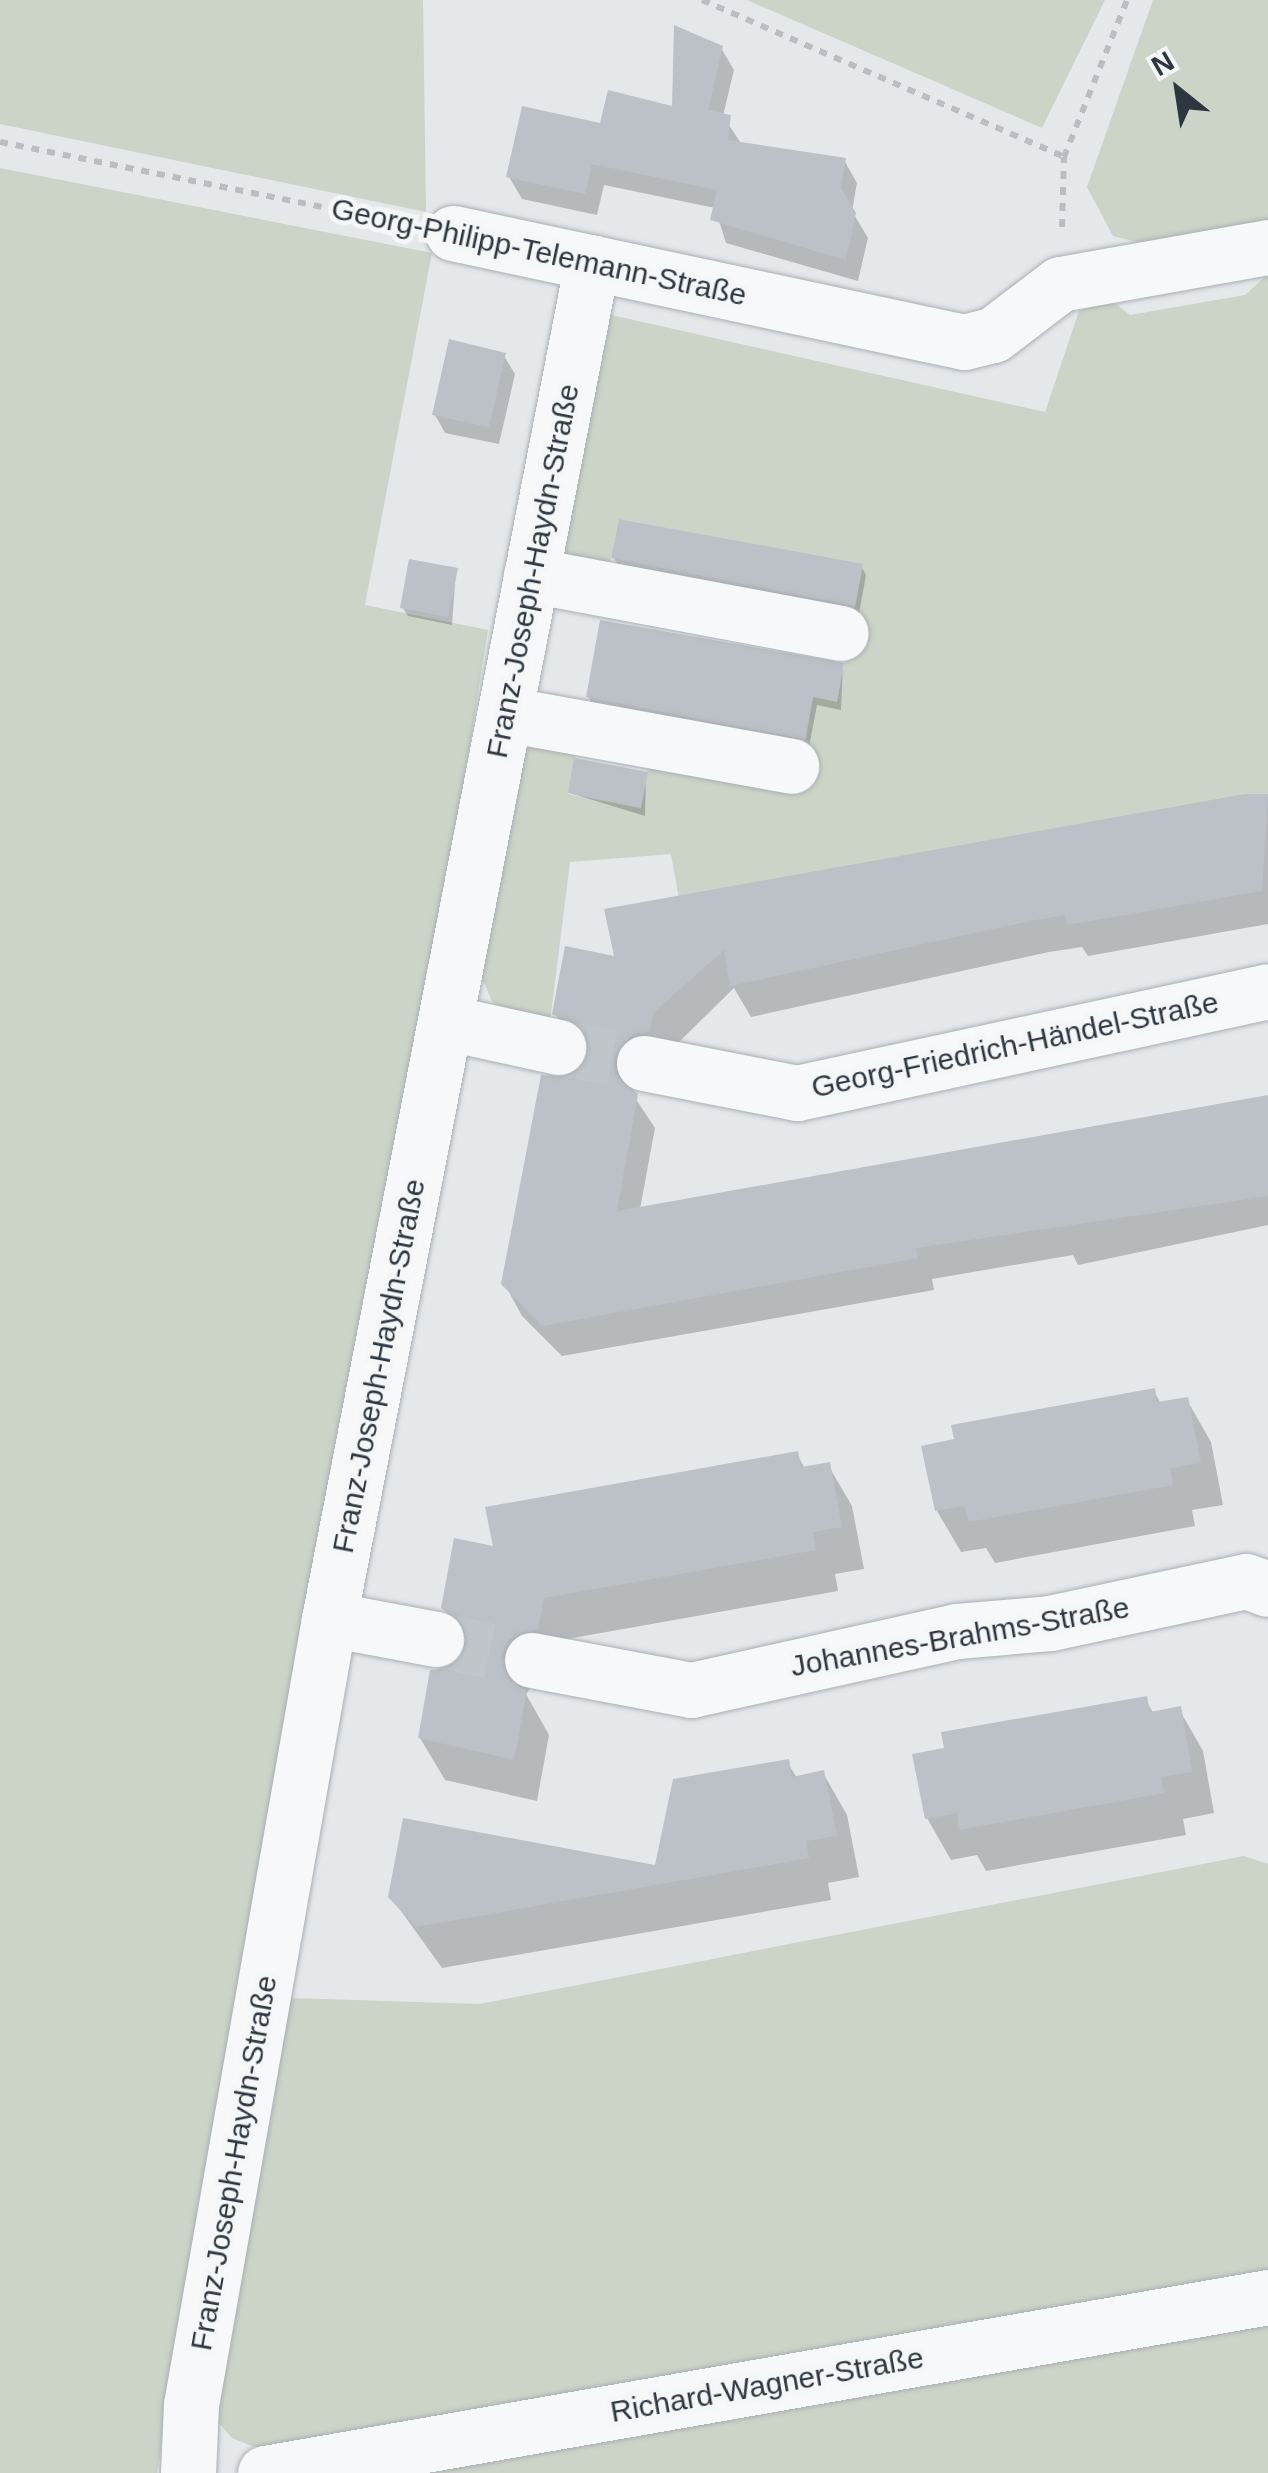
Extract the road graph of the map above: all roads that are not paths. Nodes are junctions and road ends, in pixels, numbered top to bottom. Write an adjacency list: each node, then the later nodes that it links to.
1 (452, 233): 3 (street, Georg-Philipp-Telemann-Straße)
2 (1268, 247): 3 (street, Georg-Philipp-Telemann-Straße)
3 (592, 262): 4 (street, Franz-Joseph-Haydn-Straße)
4 (531, 576): 5 (street); 6 (street, Franz-Joseph-Haydn-Straße)
5 (841, 633)
6 (506, 714): 7 (street); 9 (street, Franz-Joseph-Haydn-Straße)
7 (791, 766)
8 (1268, 991): 11 (street, Georg-Friedrich-Händel-Straße)
9 (449, 1023): 10 (street); 13 (street, Franz-Joseph-Haydn-Straße)
10 (558, 1047)
11 (644, 1063)
12 (1268, 1589): 15 (street, Johannes-Brahms-Straße)
13 (328, 1619): 14 (street); 17 (street, Franz-Joseph-Haydn-Straße)
14 (436, 1638)
15 (532, 1660)
16 (1268, 2297): 18 (street, Richard-Wagner-Straße)
17 (188, 2473)
18 (266, 2473)

